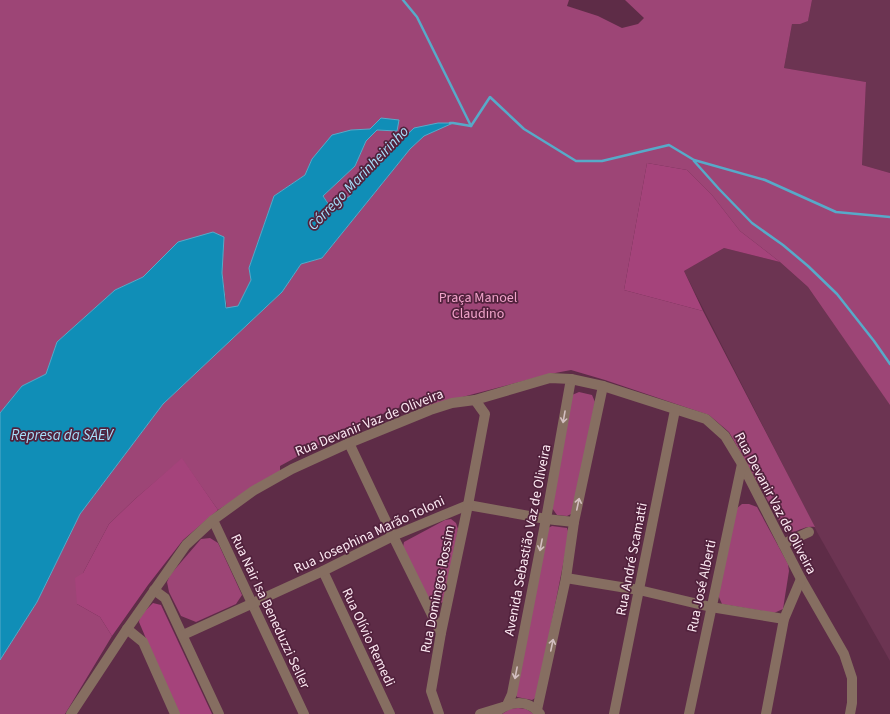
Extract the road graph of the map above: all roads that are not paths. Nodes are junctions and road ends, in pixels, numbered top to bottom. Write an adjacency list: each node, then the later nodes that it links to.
1 (571, 379): 2 (street, Rua Devanir Vaz de Oliveira); 3 (street, Rua Devanir Vaz de Oliveira); 8 (street, Avenida Sebastião Vaz de Oliveira, one-way to 8)
2 (603, 386): 4 (street, Rua Devanir Vaz de Oliveira); 10 (street, one-way to 2)
3 (475, 400): 5 (street, Rua Devanir Vaz de Oliveira); 7 (street, Rua Domingos Rossim)
4 (675, 410): 6 (street, Rua Devanir Vaz de Oliveira); 18 (street, Rua André Scamatti)
5 (349, 443): 9 (street, Rua Devanir Vaz de Oliveira); 12 (street)
6 (742, 464): 13 (street, Rua Devanir Vaz de Oliveira); 20 (street, Rua José Alberti)
7 (468, 504): 8 (street); 12 (street, Rua Josephina Marão Toloni); 23 (street, Rua Domingos Rossim)
8 (546, 519): 10 (street); 25 (street, Avenida Sebastião Vaz de Oliveira, one-way to 25)
9 (213, 520): 17 (street, Rua Devanir Vaz de Oliveira); 19 (street, Rua Nair Isa Beneduzzi Seller)
10 (574, 522): 15 (street)
11 (809, 532): 13 (street)
12 (393, 536): 14 (street, Rua Josephina Marão Toloni); 23 (street)
13 (783, 544): 16 (street, Rua Devanir Vaz de Oliveira)
14 (323, 571): 19 (street, Rua Josephina Marão Toloni); 31 (street, Rua Olívio Remedi)
15 (566, 578): 18 (street); 27 (street, one-way to 15)
16 (801, 579): 21 (street); 38 (street, Rua Devanir Vaz de Oliveira)
17 (154, 590): 22 (street, Rua Devanir Vaz de Oliveira); 24 (street)
18 (639, 590): 20 (street); 35 (street, Rua André Scamatti)
19 (252, 602): 24 (street, Rua Josephina Marão Toloni); 30 (street, Rua Nair Isa Beneduzzi Seller)
20 (711, 607): 21 (street); 36 (street, Rua José Alberti)
21 (784, 619): 37 (street)
22 (127, 629): 26 (street, Rua Devanir Vaz de Oliveira); 28 (street)
23 (441, 633): 32 (street, Rua Domingos Rossim)
24 (183, 635): 29 (street)
25 (505, 706): 27 (street); 33 (street); 34 (street)
26 (76, 712)
27 (539, 712)
28 (175, 714)
29 (219, 714)
30 (304, 714)
31 (390, 714)
32 (439, 714)
33 (480, 714)
34 (494, 714)
35 (614, 714)
36 (689, 714)
37 (766, 714)
38 (850, 714)

